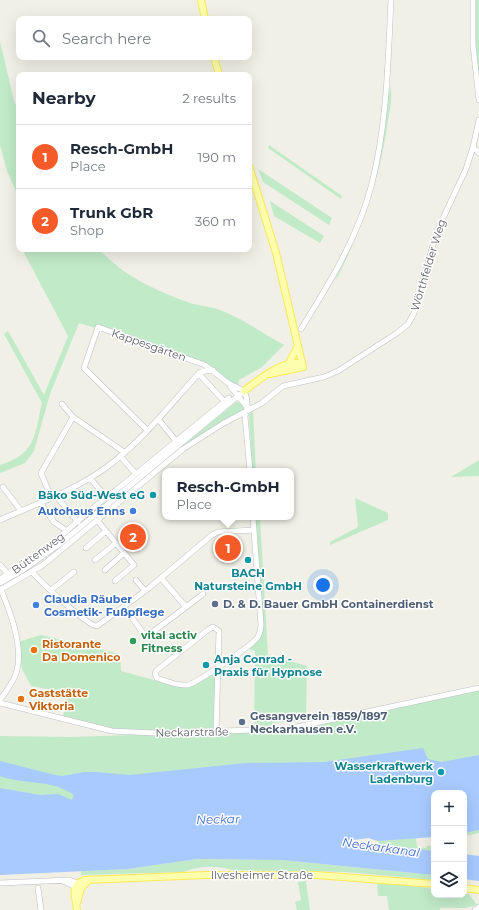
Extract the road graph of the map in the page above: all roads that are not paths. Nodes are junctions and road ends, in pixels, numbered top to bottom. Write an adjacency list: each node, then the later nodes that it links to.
1 (201, 0): 4 (main road)
2 (391, 0): 12 (street)
3 (473, 0): 7 (street)
4 (204, 16)
5 (215, 60): 6 (main road)
6 (218, 72)
7 (479, 100)
8 (479, 120): 9 (street, Wörthfelder Weg)
9 (473, 147): 10 (street); 26 (street, Wörthfelder Weg)
10 (479, 153)
11 (252, 176): 13 (main road)
12 (301, 329)
13 (298, 346): 15 (main road); 16 (main road)
14 (198, 362): 17 (street, Kappesgärten); 18 (street); 29 (street, Kappesgärten)
15 (289, 364): 16 (main road); 19 (main road)
16 (302, 365): 19 (main road)
17 (213, 370): 18 (street); 20 (street, Kappesgärten)
18 (200, 373): 24 (street); 28 (street)
19 (270, 374): 21 (main road)
20 (228, 383): 21 (street, Kappesgärten); 22 (street, Kappesgärten)
21 (244, 391): 22 (street); 26 (street)
22 (239, 396): 26 (street, Kappesgärten); 60 (street)
23 (229, 398): 24 (street, Büttenweg)
24 (224, 401): 30 (street, Büttenweg)
25 (62, 404): 27 (street)
26 (247, 410): 32 (street); 41 (street, Wörthfelder Weg)
27 (74, 417): 31 (street); 36 (street)
28 (158, 419): 29 (street); 30 (street)
29 (147, 430): 31 (street)
30 (176, 441): 33 (street, Büttenweg)
31 (122, 454): 33 (street); 34 (street)
32 (250, 468)
33 (136, 474): 37 (street, Büttenweg)
34 (90, 478): 36 (street); 37 (street)
35 (3, 487): 39 (street)
36 (53, 496): 38 (street); 43 (street)
37 (106, 497): 43 (street, Büttenweg)
38 (40, 502): 39 (street); 45 (street, Büttenweg)
39 (21, 511): 40 (street)
40 (0, 520)
41 (97, 520): 46 (street); 53 (street, Wörthfelder Weg)
42 (253, 520): 44 (street)
43 (78, 522): 45 (street, Büttenweg)
44 (254, 530): 56 (street); 67 (street)
45 (67, 531): 55 (street, Büttenweg)
46 (106, 531): 47 (street); 48 (street)
47 (116, 543): 49 (street); 50 (street)
48 (86, 548)
49 (124, 553): 52 (street); 59 (street)
50 (95, 560)
51 (0, 565): 55 (street)
52 (104, 570)
53 (32, 572): 61 (street, Wörthfelder Weg); 62 (street)
54 (74, 572): 62 (street)
55 (8, 574): 57 (street, Büttenweg)
56 (161, 578): 63 (street); 66 (street)
57 (0, 579)
58 (136, 580): 63 (street)
59 (115, 581)
60 (0, 583)
61 (0, 590): 69 (street)
62 (51, 590): 65 (street)
63 (145, 591): 65 (street)
64 (204, 594): 66 (street)
65 (124, 607): 66 (street)
66 (186, 607)
67 (217, 668): 67 (street); 70 (street)
68 (479, 688): 70 (street, Neckarstraße)
69 (0, 701): 70 (street, Neckarstraße)
70 (216, 732)
71 (0, 883): 73 (street)
72 (431, 884): 73 (main road, Ilvesheimer Straße)
73 (78, 886): 77 (main road)
74 (38, 888): 79 (street)
75 (467, 888): 76 (main road)
76 (479, 890)
77 (77, 907)
78 (479, 907): 80 (street)
79 (41, 910)
80 (475, 910)

